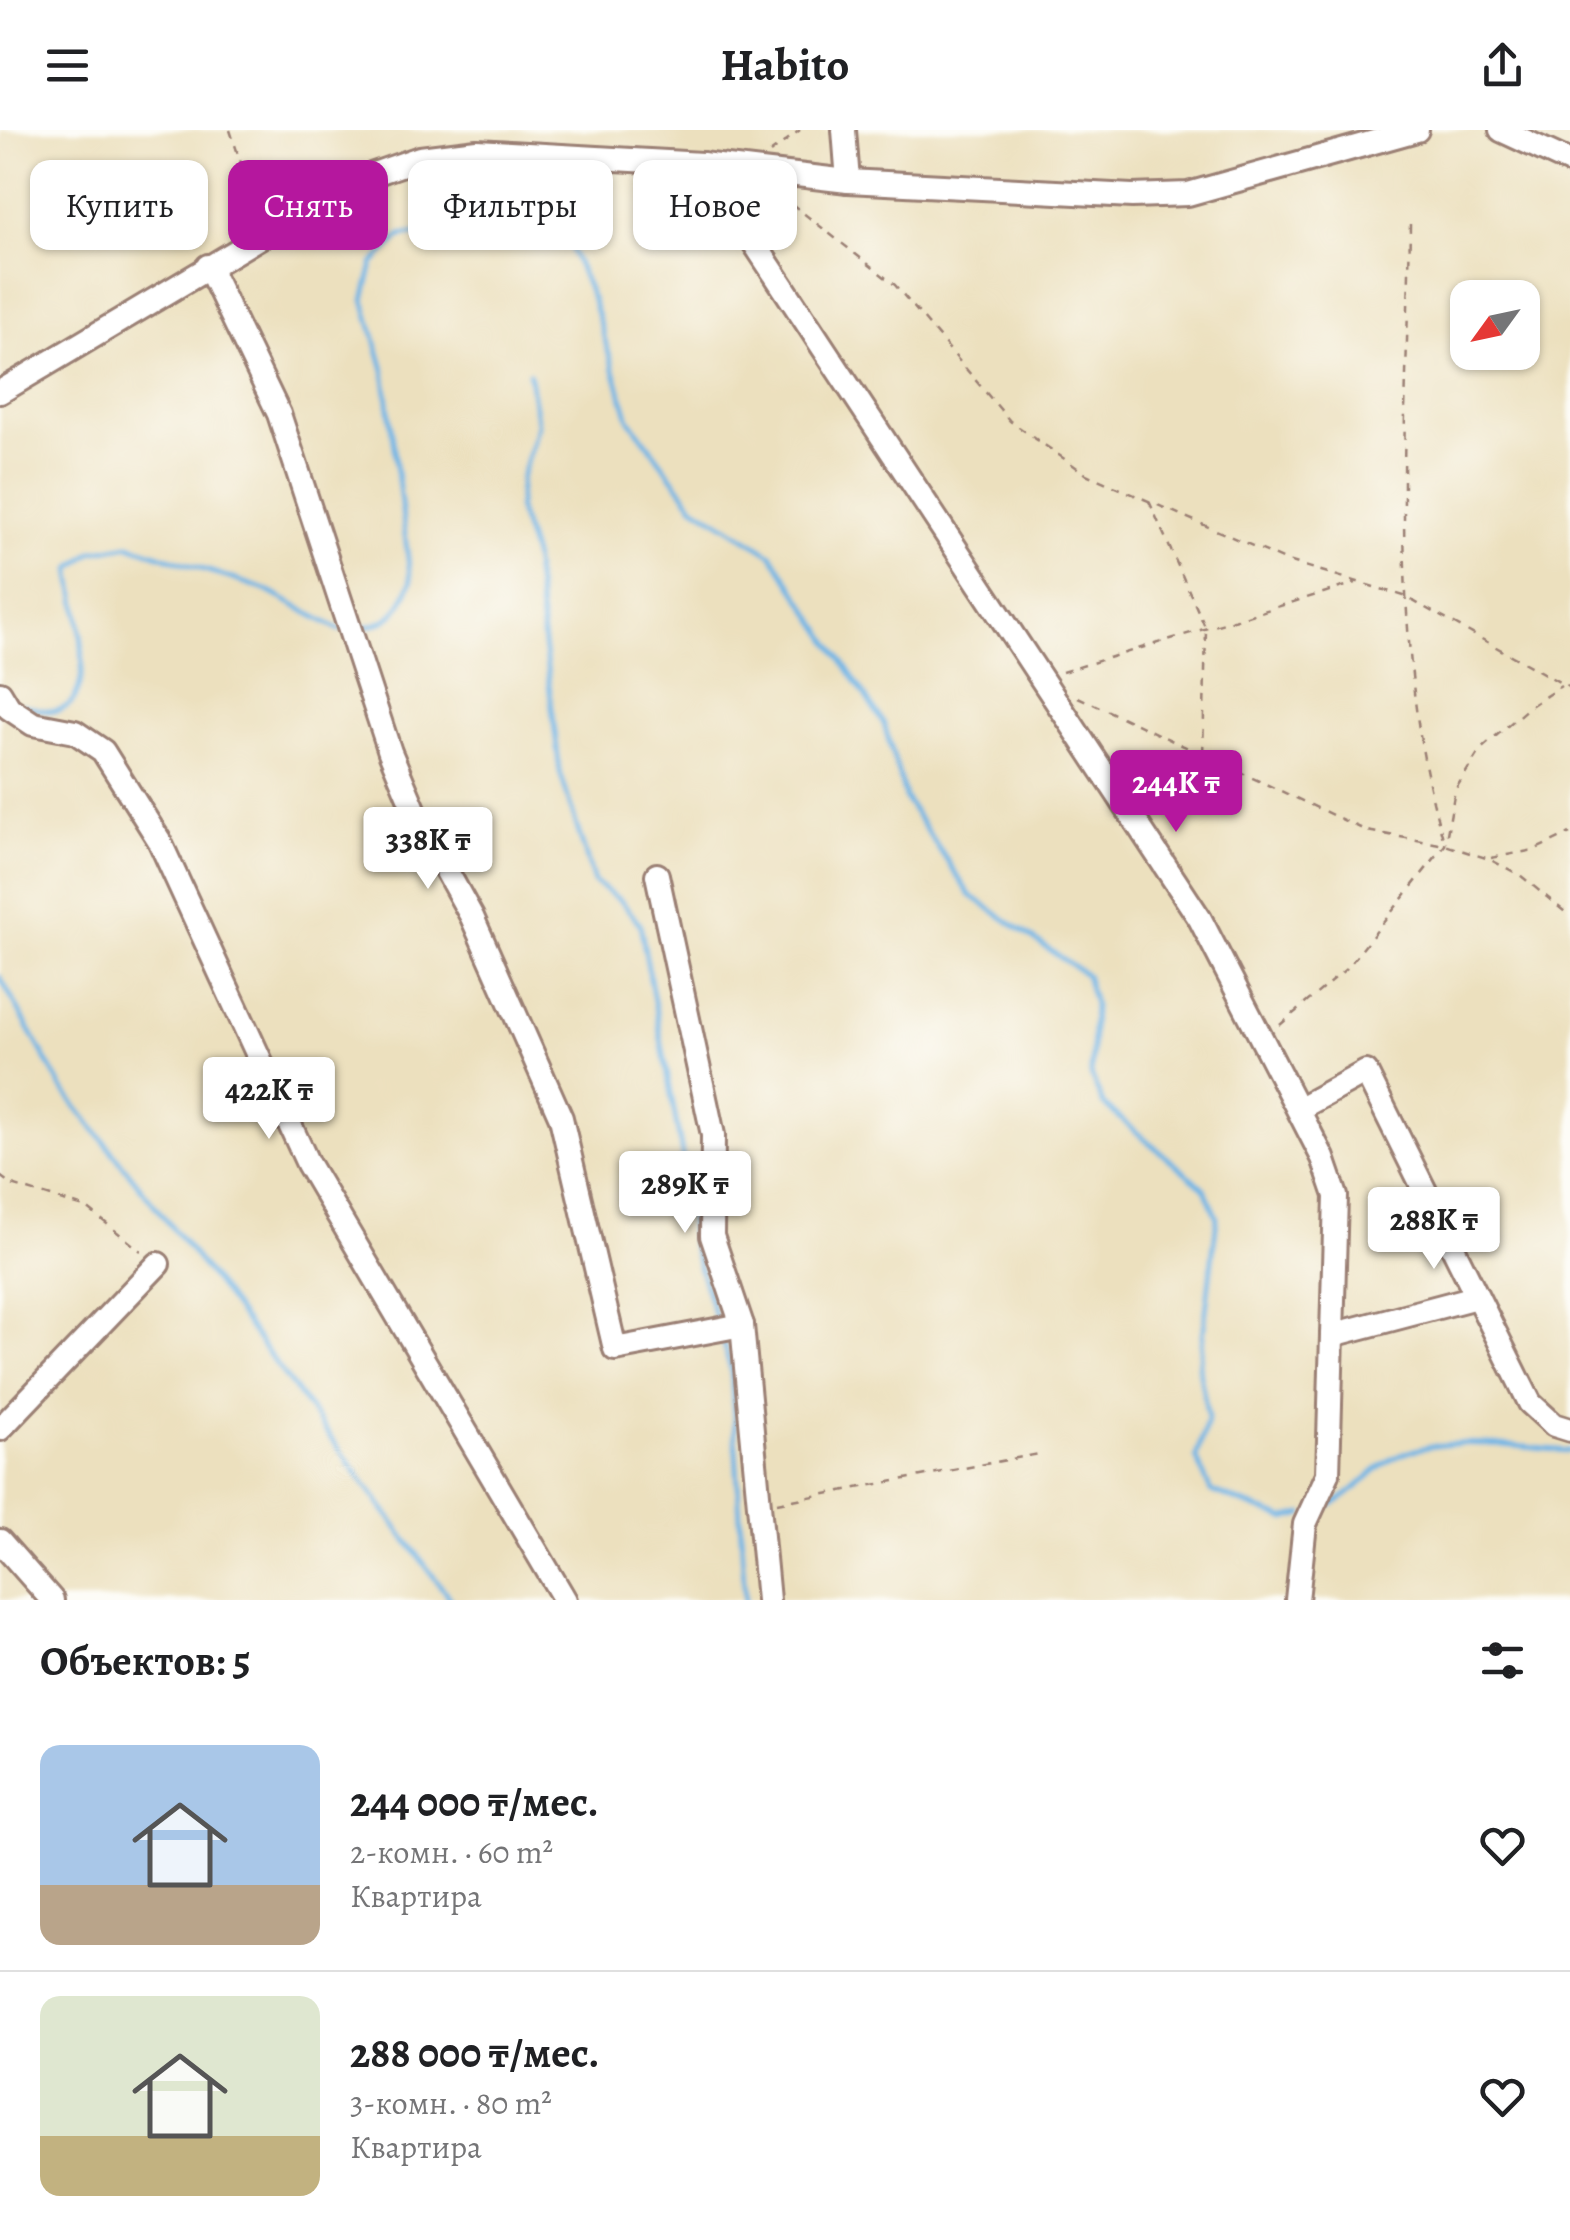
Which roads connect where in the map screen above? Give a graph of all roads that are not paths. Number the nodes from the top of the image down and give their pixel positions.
1 (844, 130) edge
2 (1417, 130) edge
3 (1501, 130) edge
4 (633, 160) edge
5 (1570, 162) edge
6 (797, 175) edge
7 (848, 181) junction
8 (759, 250) edge
9 (208, 266) junction
10 (0, 392) edge
11 (0, 693) edge
12 (657, 875) dead end
13 (1300, 1108) junction
14 (158, 1264) road end
15 (1476, 1297) junction
16 (742, 1325) junction
17 (1332, 1335) junction
18 (0, 1429) edge
19 (1570, 1430) edge
20 (0, 1542) edge
21 (52, 1600) edge
22 (565, 1600) edge
23 (768, 1600) edge
24 (1297, 1600) edge

1 - 7 street
2 - 7 street
3 - 5 street
4 - 9 street
6 - 7 street
8 - 13 street
9 - 10 street
9 - 16 street
11 - 22 street
12 - 16 street
13 - 15 street
13 - 17 street
14 - 18 street
15 - 17 street
15 - 19 street
16 - 23 street
17 - 24 street
20 - 21 street

